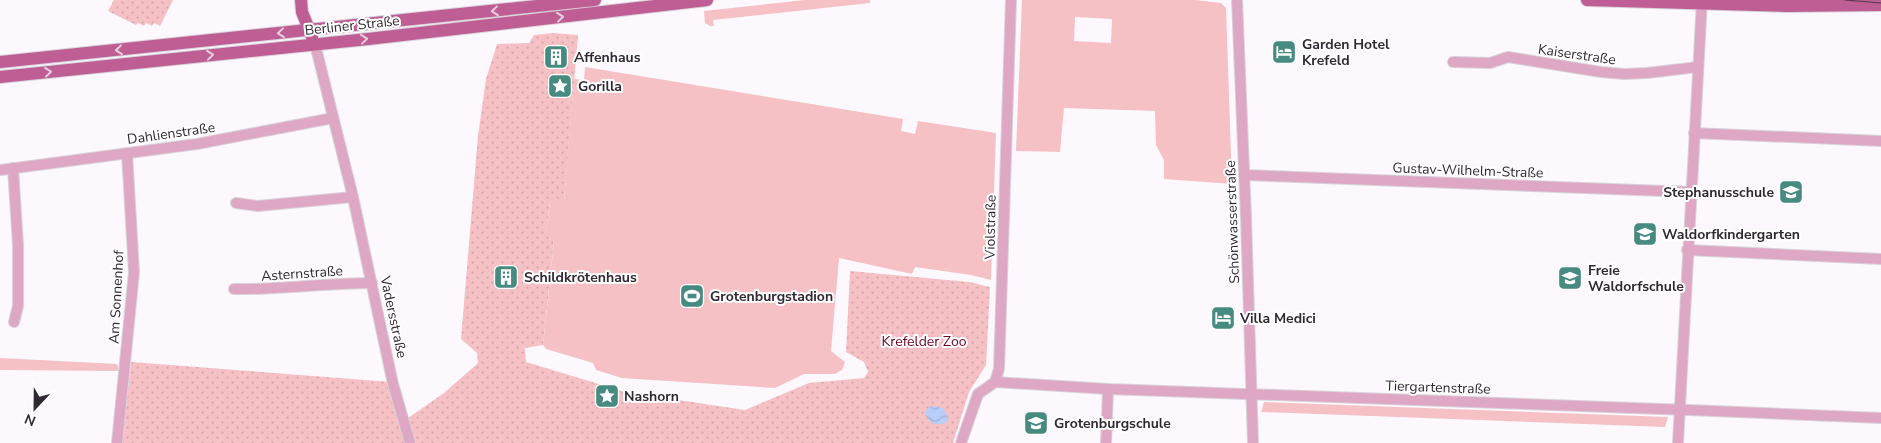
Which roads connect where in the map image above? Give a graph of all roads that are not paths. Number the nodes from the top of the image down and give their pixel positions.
1 (300, 0) edge
2 (595, 0) edge
3 (706, 0) edge
4 (1011, 0) edge
5 (1237, 0) edge
6 (1586, 0) edge
7 (1817, 0) edge
8 (1701, 2) edge
9 (1881, 5) edge
10 (1838, 6) junction
11 (309, 30) junction
12 (315, 44) junction
13 (0, 62) edge
14 (1453, 62) dead end
15 (1698, 67) junction
16 (0, 77) edge
17 (333, 118) junction
18 (1694, 134) junction
19 (1881, 141) edge
20 (127, 153) junction
21 (13, 168) junction
22 (0, 170) edge
23 (1244, 175) junction
24 (1691, 192) junction
25 (354, 197) junction
26 (236, 203) dead end
27 (1687, 250) junction
28 (1881, 259) edge
29 (372, 283) junction
30 (234, 289) dead end
31 (14, 322) dead end
32 (995, 382) junction
33 (1108, 389) junction
34 (1252, 394) junction
35 (1680, 410) junction
36 (1881, 418) edge
37 (117, 443) edge
38 (410, 443) edge
39 (961, 443) edge
40 (1106, 443) edge
41 (1253, 443) edge
42 (1678, 443) edge

1 - 11 main road, Vadersstraße
2 -> 11 main road, Berliner Straße
12 -> 3 main road, Berliner Straße
4 - 32 street, Violstraße
5 - 23 street, Schönwasserstraße
6 - 8 main road
7 - 10 street
8 - 10 main road
8 - 15 street
9 - 10 main road
11 - 12 main road, Vadersstraße
11 -> 13 main road, Berliner Straße
16 -> 12 main road, Berliner Straße
12 - 17 street, Vadersstraße
14 - 15 street, Kaiserstraße
15 - 18 street
17 - 20 street, Dahlienstraße
17 - 25 street, Vadersstraße
18 - 19 street
18 - 24 street
20 - 21 street, Dahlienstraße
20 - 37 street, Am Sonnenhof
21 - 22 street, Dahlienstraße
21 - 31 street
23 - 24 street, Gustav-Wilhelm-Straße
23 - 34 street, Schönwasserstraße
24 - 27 street
25 - 26 street
25 - 29 street, Vadersstraße
27 - 28 street
27 - 35 street
29 - 30 street, Asternstraße
29 - 38 street, Vadersstraße
32 - 33 street, Tiergartenstraße
32 - 39 street
33 - 34 street, Tiergartenstraße
33 - 40 street
34 - 35 street, Tiergartenstraße
34 - 41 street, Schönwasserstraße
35 - 36 street, Tiergartenstraße
35 - 42 street

